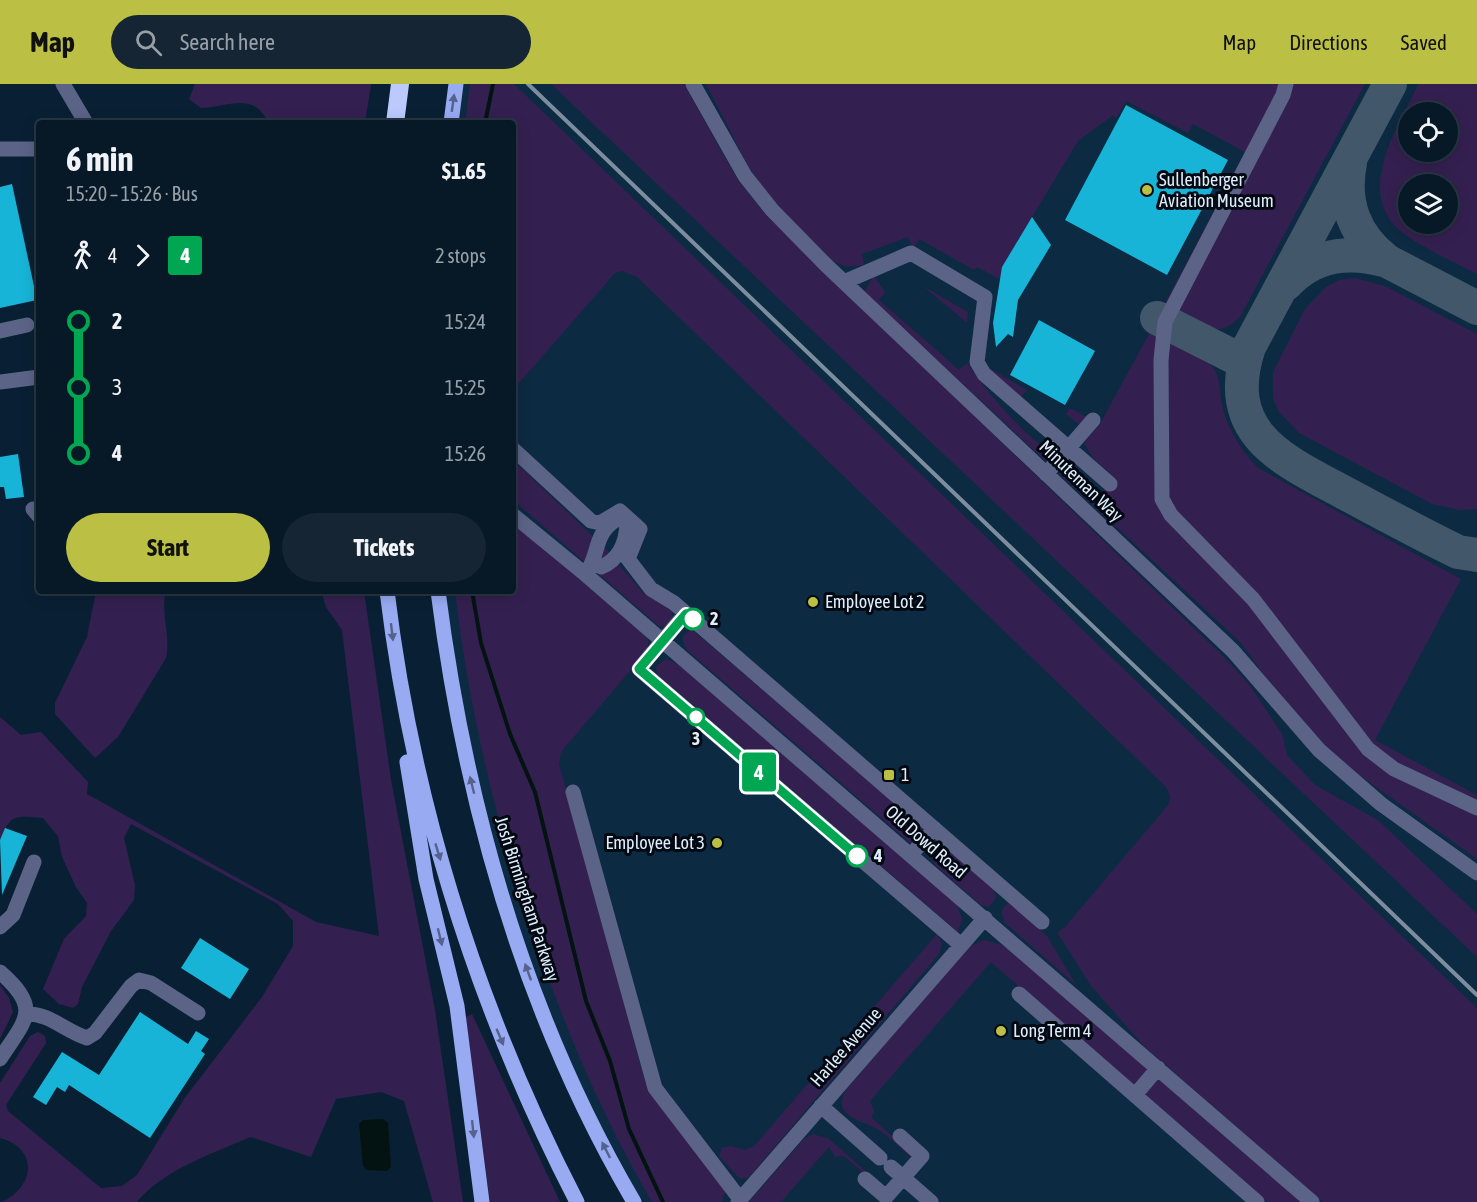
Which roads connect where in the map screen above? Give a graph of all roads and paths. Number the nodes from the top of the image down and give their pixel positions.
1 (63, 84) edge
2 (399, 84) edge
3 (456, 84) edge
4 (693, 84) edge
5 (1286, 84) edge
6 (84, 120) edge
7 (395, 120) edge
8 (451, 120) edge
9 (0, 149) edge
10 (36, 149) edge
11 (844, 282) junction
12 (27, 325) dead end
13 (0, 331) edge
14 (36, 378) edge
15 (0, 382) edge
16 (1093, 420) dead end
17 (1069, 447) junction
18 (516, 452) edge
19 (1046, 474) junction
20 (1110, 484) dead end
21 (516, 517) edge
22 (625, 521) junction
23 (592, 570) junction
24 (387, 594) edge
25 (438, 594) edge
26 (689, 616) junction
27 (666, 644) junction
28 (397, 673) junction
29 (573, 792) dead end
30 (1477, 808) edge
31 (937, 830) junction
32 (914, 857) junction
33 (34, 862) dead end
34 (1476, 873) edge
35 (984, 918) junction
36 (1042, 921) dead end
37 (0, 927) edge
38 (961, 945) junction
39 (0, 972) edge
40 (1019, 994) dead end
41 (26, 1009) junction
42 (198, 1013) dead end
43 (0, 1059) edge
44 (1158, 1068) junction
45 (1135, 1095) junction
46 (821, 1106) junction
47 (900, 1136) dead end
48 (903, 1178) junction
49 (865, 1179) dead end
50 (741, 1198) edge
51 (482, 1202) edge
52 (577, 1202) edge
53 (634, 1202) edge
54 (931, 1202) edge
55 (1257, 1202) edge
56 (1312, 1202) edge

1 - 6 street
2 - 7 highway
8 -> 3 main road
4 - 11 street, Minuteman Way
5 - 30 street
9 - 10 street
11 - 17 street
11 - 19 street, Minuteman Way
12 - 13 street
14 - 15 street
16 - 17 street
17 - 19 street
17 - 20 street
18 - 22 street
19 - 34 street, Minuteman Way
21 - 23 street, Old Dowd Road
22 - 23 street
22 - 23 street
22 - 26 street
23 - 27 street, Old Dowd Road
24 -> 28 main road
53 -> 25 main road, Josh Birmingham Parkway
26 - 27 street
26 - 31 street
27 - 32 street, Old Dowd Road
27 - 38 street
28 -> 51 main road
28 -> 52 main road
29 - 50 street
31 - 32 street
31 - 36 street
32 - 35 street, Old Dowd Road
33 - 37 street
35 - 38 street, Harlee Avenue
35 - 44 street, Old Dowd Road
38 - 46 street, Harlee Avenue
39 - 41 street
40 - 45 street
41 - 42 street
41 - 43 street
44 - 45 street
44 - 56 street, Old Dowd Road
45 - 55 street
46 - 48 street
46 - 50 street, Harlee Avenue
47 - 48 street
48 - 49 street
48 - 54 street

